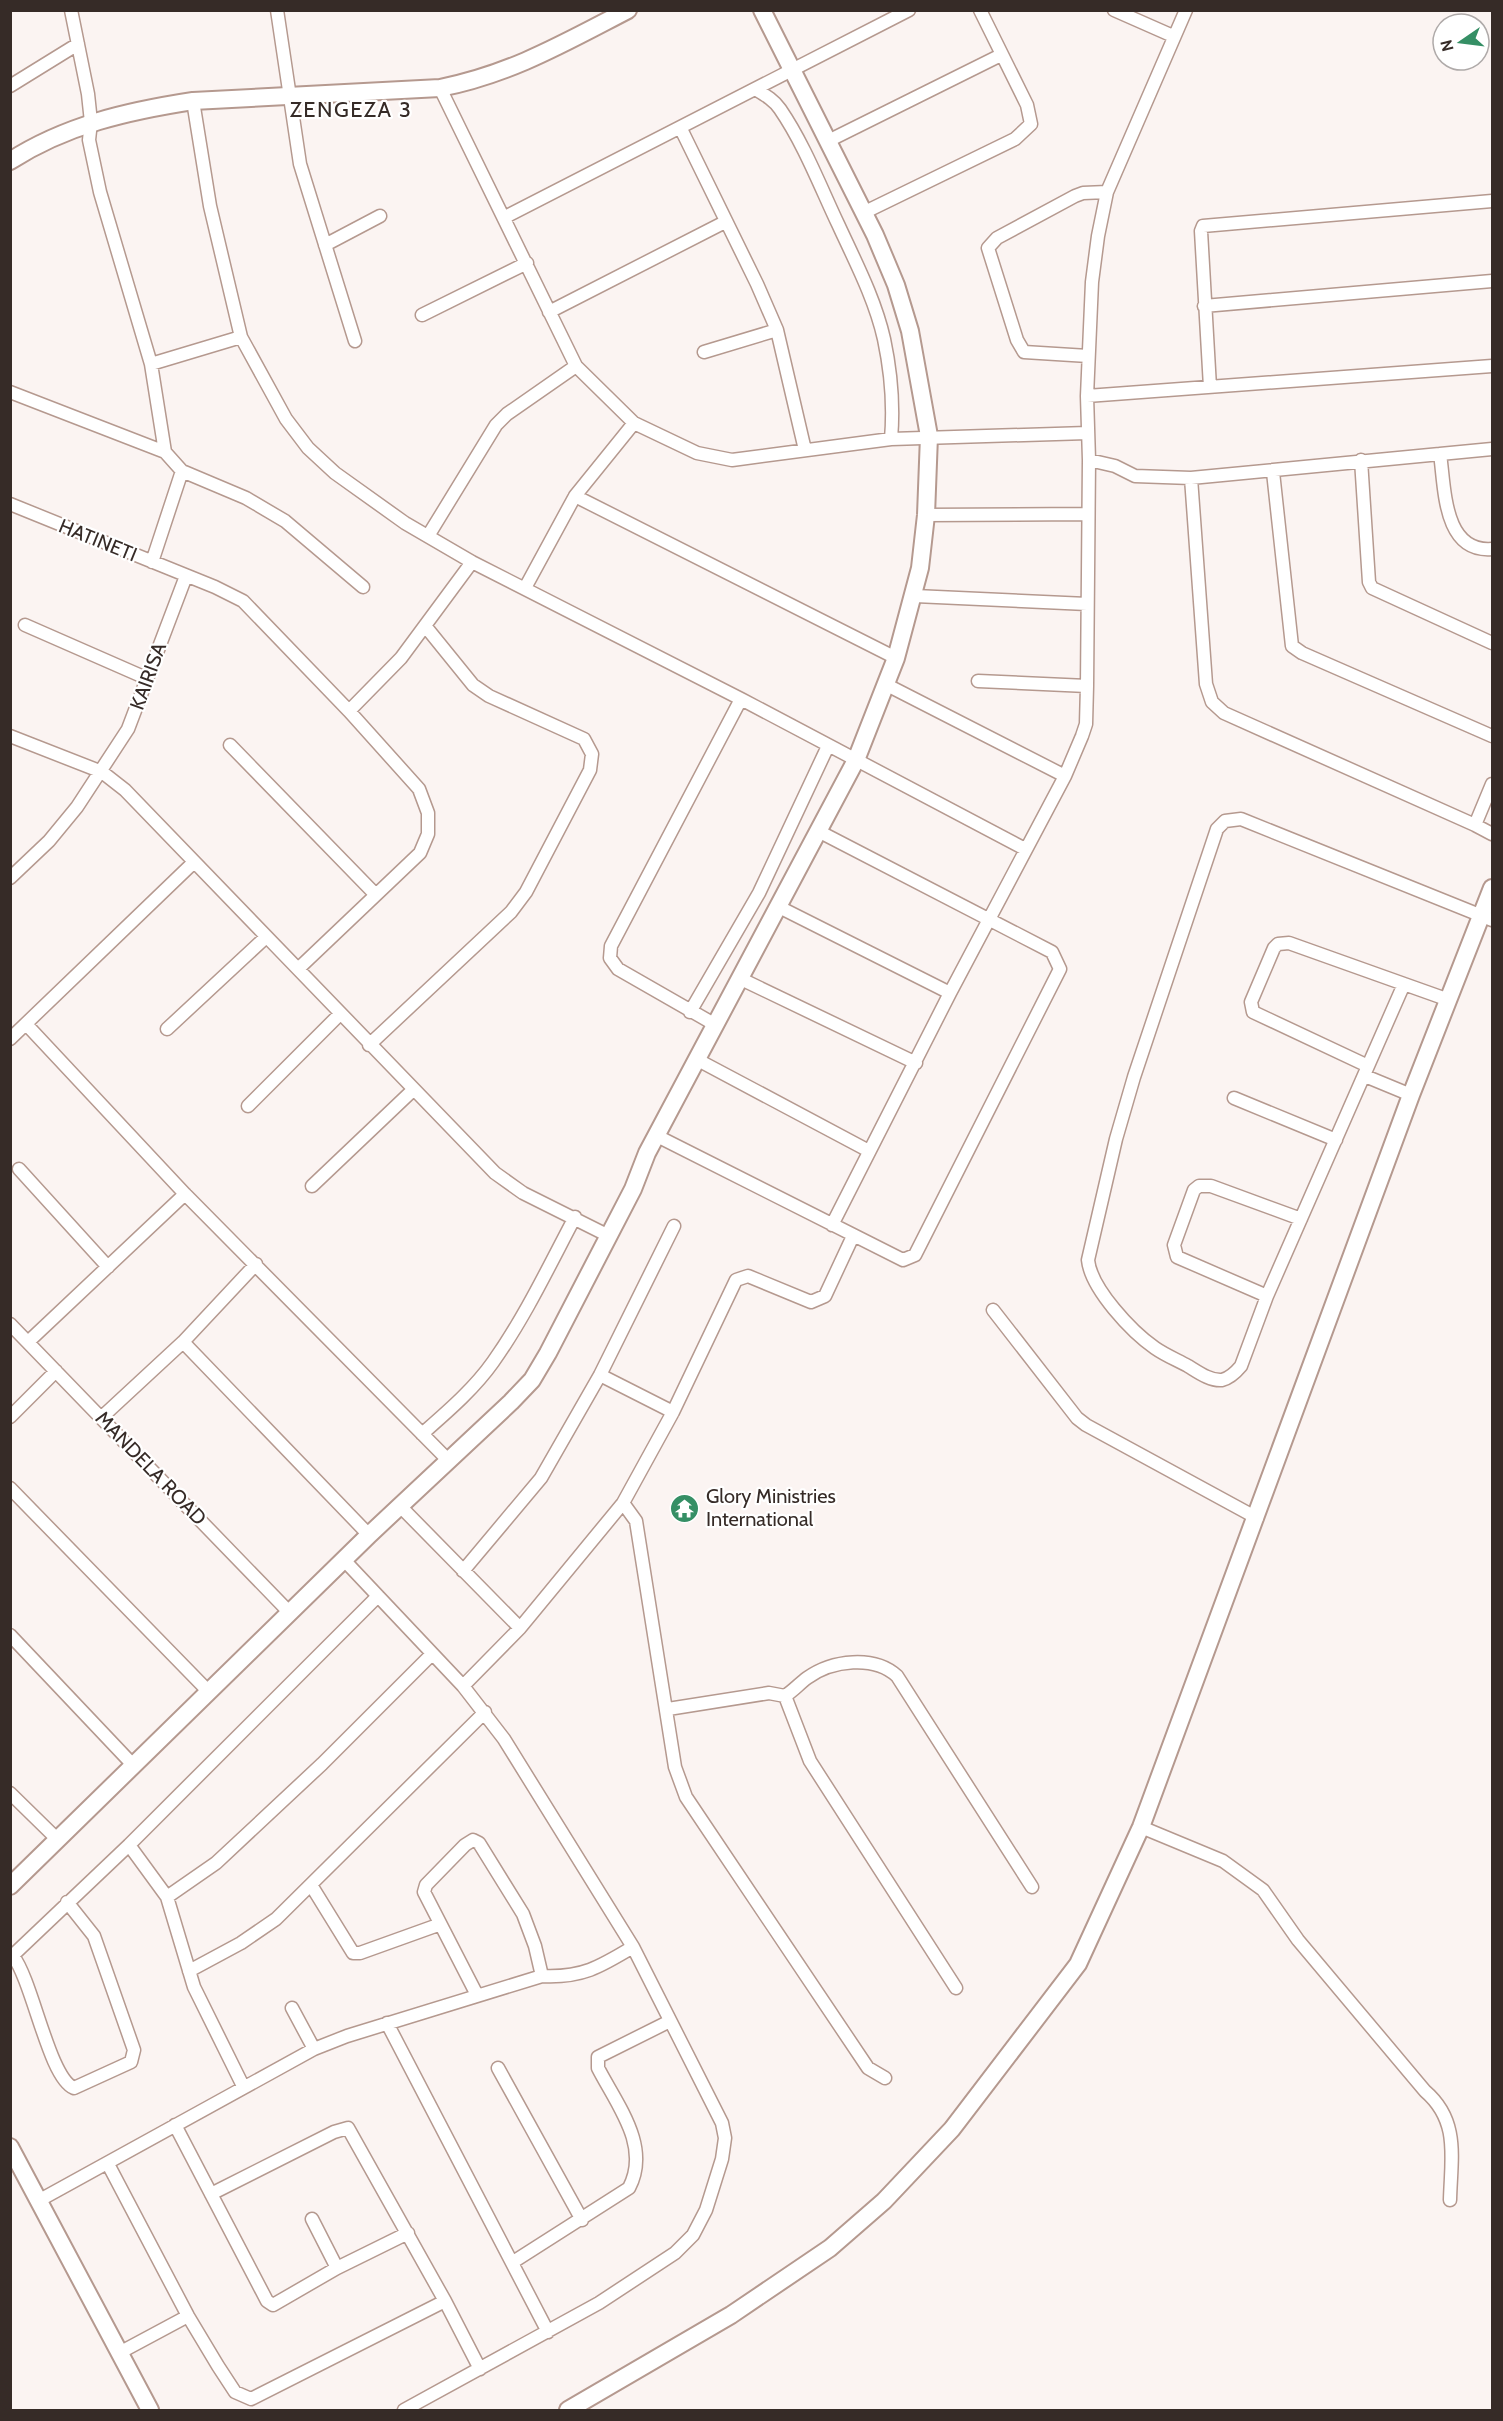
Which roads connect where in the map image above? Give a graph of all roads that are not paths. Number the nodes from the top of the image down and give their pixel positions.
1 (277, 10) edge
2 (628, 10) edge
3 (762, 10) edge
4 (909, 10) edge
5 (980, 10) edge
6 (1114, 10) edge
7 (1186, 10) edge
8 (73, 12) edge
9 (1173, 36) junction
10 (78, 44) junction
11 (1001, 55) junction
12 (790, 69) junction
13 (10, 86) edge
14 (440, 88) junction
15 (755, 89) junction
16 (290, 97) junction
17 (193, 101) junction
18 (91, 122) junction
19 (681, 129) junction
20 (828, 141) junction
21 (10, 161) edge
22 (1107, 192) junction
23 (1492, 201) edge
24 (863, 213) junction
25 (380, 216) dead end
26 (505, 217) junction
27 (725, 222) junction
28 (326, 245) junction
29 (527, 263) junction
30 (1492, 281) edge
31 (1204, 306) junction
32 (549, 312) junction
33 (422, 315) dead end
34 (777, 330) junction
35 (241, 337) junction
36 (355, 341) dead end
37 (704, 352) dead end
38 (1088, 356) junction
39 (151, 364) junction
40 (576, 366) junction
41 (1492, 366) edge
42 (1209, 387) junction
43 (10, 392) edge
44 (1087, 396) junction
45 (634, 423) junction
46 (1087, 433) junction
47 (929, 436) junction
48 (891, 439) junction
49 (1492, 449) edge
50 (805, 450) junction
51 (165, 452) junction
52 (1440, 454) junction
53 (1089, 460) junction
54 (1360, 460) junction
55 (182, 471) junction
56 (1273, 472) junction
57 (1191, 478) junction
58 (575, 496) junction
59 (10, 504) edge
60 (1087, 514) junction
61 (926, 515) junction
62 (429, 536) junction
63 (1492, 549) edge
64 (152, 562) junction
65 (472, 562) junction
66 (186, 576) junction
67 (363, 587) dead end
68 (525, 588) junction
69 (915, 596) junction
70 (1087, 604) junction
71 (25, 624) dead end
72 (426, 627) junction
73 (1492, 643) edge
74 (896, 658) junction
75 (146, 678) junction
76 (978, 681) dead end
77 (885, 684) junction
78 (1087, 686) junction
79 (741, 699) junction
80 (349, 711) junction
81 (10, 736) edge
82 (1492, 736) edge
83 (230, 745) dead end
84 (828, 746) junction
85 (856, 760) junction
86 (102, 772) junction
87 (1065, 776) junction
88 (1492, 784) edge
89 (1475, 825) junction
90 (820, 832) junction
91 (1492, 834) edge
92 (1025, 849) junction
93 (194, 863) junction
94 (10, 878) edge
95 (1492, 888) edge
96 (375, 894) junction
97 (779, 907) junction
98 (989, 917) junction
99 (1487, 918) edge
100 (266, 937) junction
101 (298, 969) junction
102 (739, 978) junction
103 (1404, 984) junction
104 (950, 993) junction
105 (1449, 1000) junction
106 (690, 1012) junction
107 (339, 1015) junction
108 (26, 1023) junction
109 (714, 1024) junction
110 (167, 1029) dead end
111 (10, 1039) edge
112 (369, 1045) junction
113 (696, 1059) junction
114 (916, 1063) junction
115 (1367, 1071) junction
116 (413, 1090) junction
117 (1411, 1095) junction
118 (1234, 1098) dead end
119 (248, 1106) dead end
120 (657, 1136) junction
121 (1336, 1140) junction
122 (869, 1151) junction
123 (19, 1169) dead end
124 (312, 1186) dead end
125 (185, 1194) junction
126 (575, 1217) junction
127 (1301, 1219) junction
128 (832, 1225) junction
129 (674, 1226) dead end
130 (609, 1236) junction
131 (854, 1236) junction
132 (256, 1264) junction
133 (108, 1267) junction
134 (1267, 1296) junction
135 (993, 1310) dead end
136 (10, 1324) edge
137 (28, 1342) junction
138 (183, 1342) junction
139 (56, 1371) junction
140 (600, 1375) junction
141 (673, 1412) junction
142 (10, 1417) edge
143 (102, 1417) junction
144 (422, 1434) junction
145 (449, 1461) junction
146 (10, 1488) edge
147 (623, 1503) junction
148 (402, 1507) junction
149 (1257, 1518) junction
150 (369, 1535) junction
151 (344, 1560) junction
152 (463, 1571) junction
153 (378, 1596) junction
154 (290, 1613) junction
155 (520, 1628) junction
156 (10, 1635) edge
157 (432, 1654) junction
158 (463, 1686) junction
159 (209, 1692) junction
160 (785, 1696) junction
161 (668, 1709) junction
162 (485, 1712) junction
163 (134, 1766) junction
164 (10, 1793) edge
165 (1141, 1827) junction
166 (57, 1839) junction
167 (129, 1845) junction
168 (311, 1885) junction
169 (10, 1886) edge
170 (1032, 1887) dead end
171 (166, 1897) junction
172 (67, 1902) junction
173 (438, 1925) junction
174 (633, 1947) junction
175 (12, 1957) edge
176 (189, 1971) junction
177 (542, 1976) junction
178 (956, 1988) dead end
179 (477, 1995) junction
180 (292, 2008) dead end
181 (670, 2021) junction
182 (387, 2023) junction
183 (314, 2049) junction
184 (498, 2068) dead end
185 (885, 2078) dead end
186 (243, 2086) junction
187 (175, 2125) junction
188 (10, 2147) edge
189 (108, 2164) junction
190 (211, 2194) junction
191 (1450, 2200) dead end
192 (38, 2201) junction
193 (312, 2220) dead end
194 (582, 2220) junction
195 (408, 2233) junction
196 (513, 2262) junction
197 (337, 2268) junction
198 (445, 2301) junction
199 (188, 2316) junction
200 (548, 2332) junction
201 (119, 2353) junction
202 (480, 2369) junction
203 (148, 2410) edge
204 (404, 2410) edge
205 (568, 2410) edge

1 - 16 street
2 - 14 street
3 - 12 street
4 - 12 street
5 - 11 street
6 - 9 street
7 - 9 street
8 - 10 street
9 - 22 street
10 - 13 street
10 - 18 street
11 - 20 street
11 - 24 street
12 - 15 street
12 - 20 street
14 - 16 street
14 - 26 street
15 - 19 street
15 - 48 street
16 - 17 street
16 - 28 street
17 - 18 street
17 - 35 street
18 - 21 street
18 - 39 street
19 - 26 street
19 - 27 street
20 - 24 street
22 - 38 street
22 - 38 street
23 - 31 street
24 - 47 street
25 - 28 street
26 - 29 street
27 - 32 street
27 - 34 street
28 - 36 street
29 - 32 street
29 - 33 street
30 - 31 street
31 - 42 street
32 - 40 street
34 - 37 street
34 - 50 street
35 - 39 street
35 - 62 street
38 - 44 street
39 - 51 street
40 - 45 street
40 - 62 street
41 - 42 street
42 - 44 street
43 - 51 street
44 - 46 street
45 - 50 street
45 - 58 street
46 - 47 street
46 - 53 street
47 - 48 street
47 - 61 street
48 - 50 street
49 - 52 street
51 - 55 street
52 - 54 street
52 - 63 street
53 - 57 street
53 - 60 street
54 - 56 street
54 - 73 street
55 - 64 street
55 - 67 street
56 - 57 street
56 - 82 street
57 - 89 street
58 - 68 street
58 - 74 street
59 - 64 street, HATINETI
60 - 61 street
60 - 70 street
61 - 69 street
62 - 65 street
64 - 66 street, HATINETI
65 - 68 street
65 - 72 street
66 - 75 street, KAIRISA
66 - 80 street, HATINETI
68 - 79 street
69 - 70 street
69 - 74 street
70 - 78 street
71 - 75 street
72 - 80 street
72 - 112 street
74 - 77 street
75 - 86 street, KAIRISA
76 - 78 street
77 - 85 street
77 - 87 street
78 - 87 street
79 - 84 street
79 - 106 street
80 - 96 street, HATINETI
81 - 86 street
83 - 96 street
84 - 85 street
84 - 106 street
85 - 90 street
85 - 92 street
86 - 93 street
86 - 94 street, KAIRISA
87 - 92 street
88 - 89 street
89 - 91 street
90 - 97 street
90 - 98 street
92 - 98 street
93 - 100 street
93 - 108 street
95 - 99 street
96 - 101 street, HATINETI
97 - 102 street
97 - 104 street
98 - 104 street
98 - 131 street
99 - 105 street
99 - 134 street
100 - 101 street
100 - 110 street
101 - 107 street
102 - 109 street
102 - 114 street
103 - 105 street
103 - 115 street
103 - 115 street
104 - 114 street
105 - 117 street
106 - 109 street
107 - 112 street
107 - 119 street
108 - 111 street
108 - 125 street
109 - 113 street
112 - 116 street
113 - 120 street
113 - 122 street
114 - 122 street
115 - 117 street
115 - 121 street
116 - 124 street
116 - 126 street
117 - 149 street
118 - 121 street
120 - 128 street
120 - 130 street
121 - 127 street
122 - 128 street
123 - 133 street
125 - 132 street
125 - 133 street
126 - 130 street
126 - 144 street
127 - 134 street
127 - 134 street
128 - 131 street
129 - 140 street
130 - 145 street
131 - 141 street
132 - 138 street
132 - 144 street
133 - 137 street
135 - 149 street
136 - 137 street, MANDELA ROAD
137 - 139 street, MANDELA ROAD
138 - 143 street
138 - 150 street
139 - 142 street
139 - 143 street, MANDELA ROAD
140 - 141 street
140 - 152 street
141 - 147 street
143 - 154 street, MANDELA ROAD
144 - 145 street
145 - 148 street
146 - 159 street
147 - 155 street
147 - 161 street
148 - 150 street
148 - 152 street
149 - 165 street
150 - 151 street
151 - 153 street
151 - 154 street
152 - 155 street
153 - 157 street
153 - 167 street
154 - 159 street
155 - 158 street
156 - 163 street
157 - 158 street
157 - 171 street
158 - 162 street
159 - 163 street
160 - 161 street
160 - 170 street
160 - 178 street
161 - 185 street
162 - 168 street
162 - 174 street
163 - 166 street
164 - 166 street
165 - 191 street
165 - 205 street
166 - 169 street
167 - 171 street
167 - 172 street
168 - 173 street
168 - 176 street
171 - 176 street
172 - 175 street
172 - 175 street
173 - 177 street
173 - 179 street
174 - 177 street
174 - 181 street
176 - 186 street
177 - 179 street
179 - 182 street
180 - 183 street
181 - 194 street
181 - 200 street
182 - 183 street
182 - 196 street
183 - 186 street
184 - 194 street
186 - 187 street
187 - 189 street
187 - 190 street
188 - 192 street
189 - 192 street
189 - 199 street
190 - 195 street
190 - 197 street
192 - 201 street
193 - 197 street
194 - 196 street
195 - 197 street
195 - 198 street
196 - 200 street
198 - 199 street
198 - 202 street
199 - 201 street
200 - 202 street
201 - 203 street
202 - 204 street

